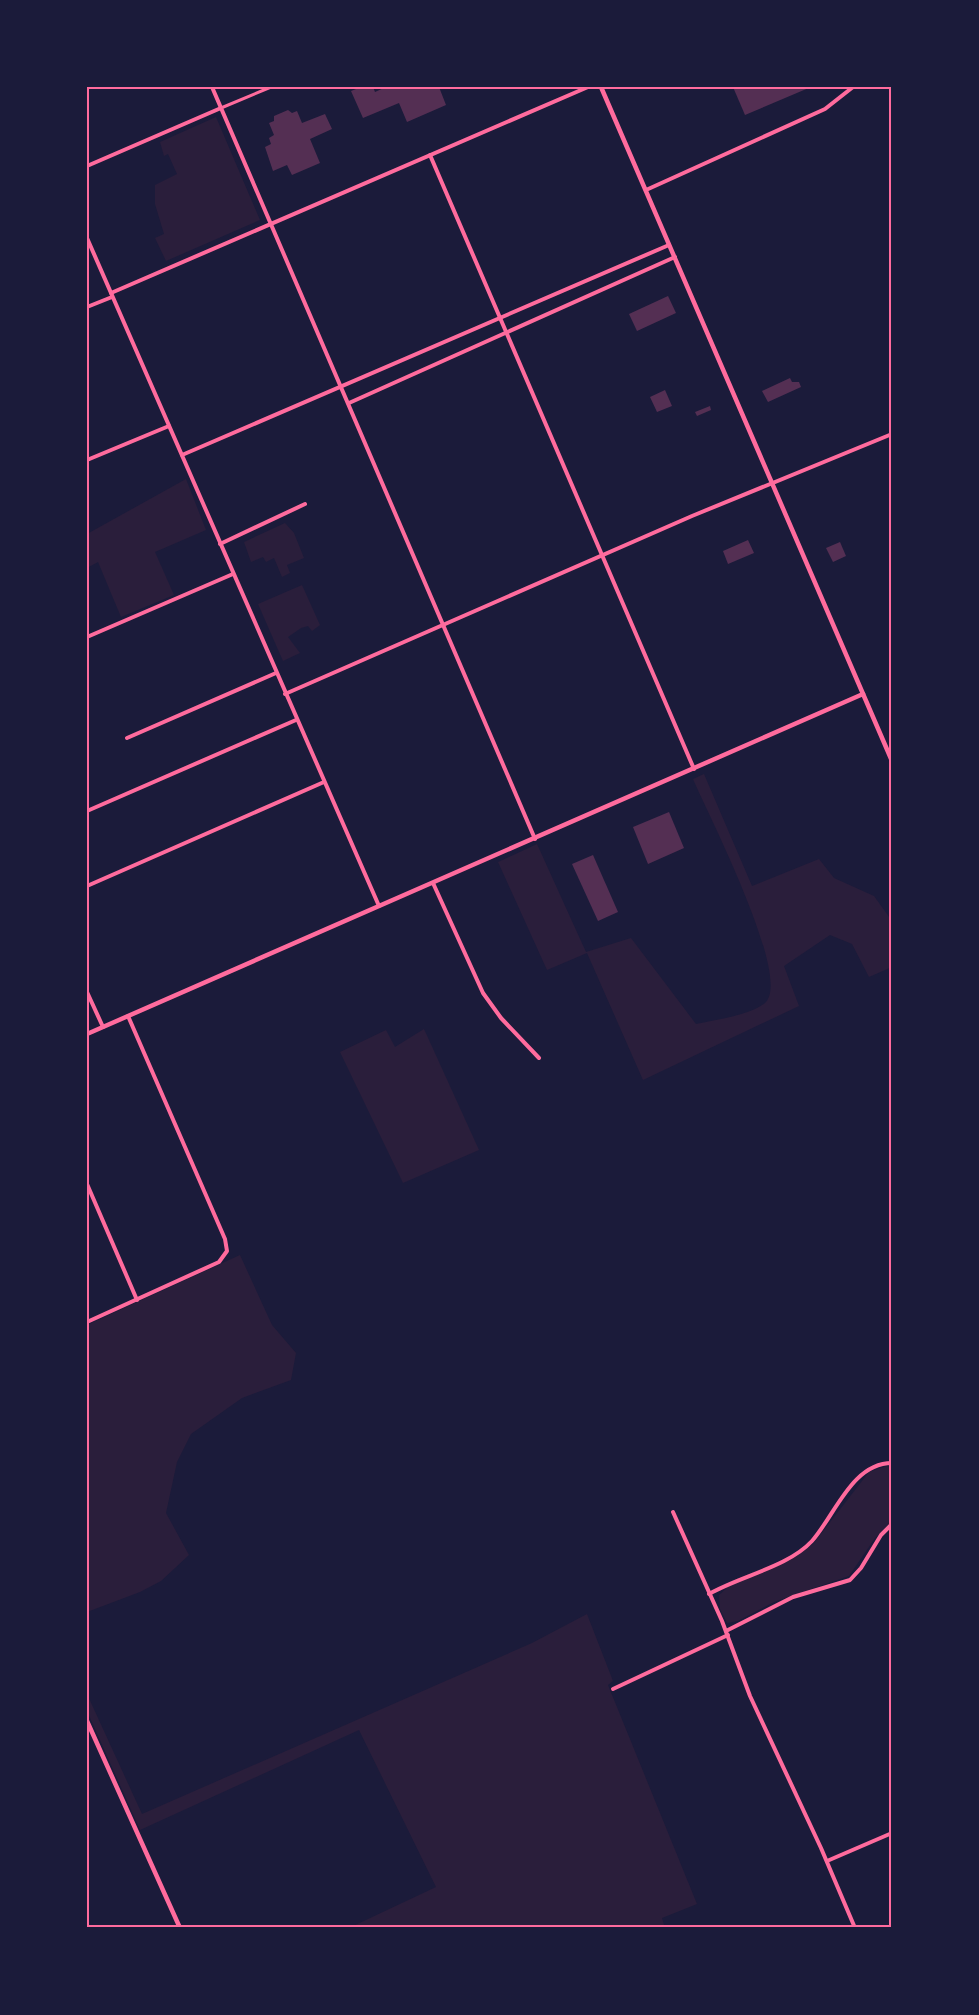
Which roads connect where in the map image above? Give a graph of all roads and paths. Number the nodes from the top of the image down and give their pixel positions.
1 (212, 87) edge
2 (271, 87) edge
3 (588, 87) edge
4 (601, 87) edge
5 (854, 87) edge
6 (221, 108) junction
7 (430, 155) junction
8 (87, 166) edge
9 (646, 190) junction
10 (271, 224) junction
11 (87, 238) edge
12 (669, 245) junction
13 (675, 257) junction
14 (112, 295) junction
15 (87, 307) edge
16 (501, 317) junction
17 (507, 333) junction
18 (341, 386) junction
19 (349, 403) junction
20 (169, 426) junction
21 (892, 434) edge
22 (182, 455) junction
23 (87, 460) edge
24 (772, 484) junction
25 (305, 504) dead end
26 (220, 544) junction
27 (603, 555) junction
28 (233, 574) junction
29 (444, 624) junction
30 (87, 637) edge
31 (276, 673) junction
32 (285, 694) junction
33 (863, 694) junction
34 (297, 720) junction
35 (127, 738) dead end
36 (892, 761) edge
37 (695, 770) junction
38 (324, 782) junction
39 (87, 812) edge
40 (535, 839) junction
41 (433, 883) junction
42 (87, 886) edge
43 (379, 906) junction
44 (87, 992) edge
45 (128, 1016) junction
46 (103, 1027) junction
47 (87, 1034) edge
48 (539, 1058) dead end
49 (87, 1184) edge
50 (137, 1300) junction
51 (87, 1322) edge
52 (892, 1463) edge
53 (673, 1512) dead end
54 (892, 1524) edge
55 (709, 1594) junction
56 (727, 1633) junction
57 (613, 1689) dead end
58 (87, 1720) edge
59 (892, 1833) edge
60 (827, 1862) junction
61 (180, 1928) edge
62 (855, 1928) edge

1 - 6 street
2 - 6 street
3 - 7 street
4 - 9 street
5 - 9 street
6 - 8 street
6 - 10 street
7 - 10 street
7 - 16 street
9 - 12 street
10 - 14 street
10 - 18 street
11 - 14 street
12 - 13 street
12 - 16 street
13 - 17 street
13 - 24 street
14 - 15 street
14 - 20 street
16 - 17 street
16 - 18 street
17 - 19 street
17 - 27 street
18 - 19 street
18 - 22 street
19 - 29 street
20 - 22 street
20 - 23 street
21 - 24 street
22 - 26 street
24 - 27 street
24 - 33 street
25 - 26 street
26 - 28 street
27 - 29 street
27 - 37 street
28 - 30 street
28 - 31 street
29 - 32 street
29 - 40 street
31 - 32 street
31 - 35 street
32 - 34 street
33 - 36 street
33 - 37 street
34 - 38 street
34 - 39 street
37 - 40 street
38 - 42 street
38 - 43 street
40 - 41 street
41 - 43 street
41 - 48 street
43 - 45 street
44 - 46 street
45 - 46 street
45 - 50 street
46 - 47 street
49 - 50 street
50 - 51 street
52 - 55 street
53 - 55 street
54 - 56 street
55 - 56 street
56 - 57 street
56 - 60 street
58 - 61 street
59 - 60 street
60 - 62 street

